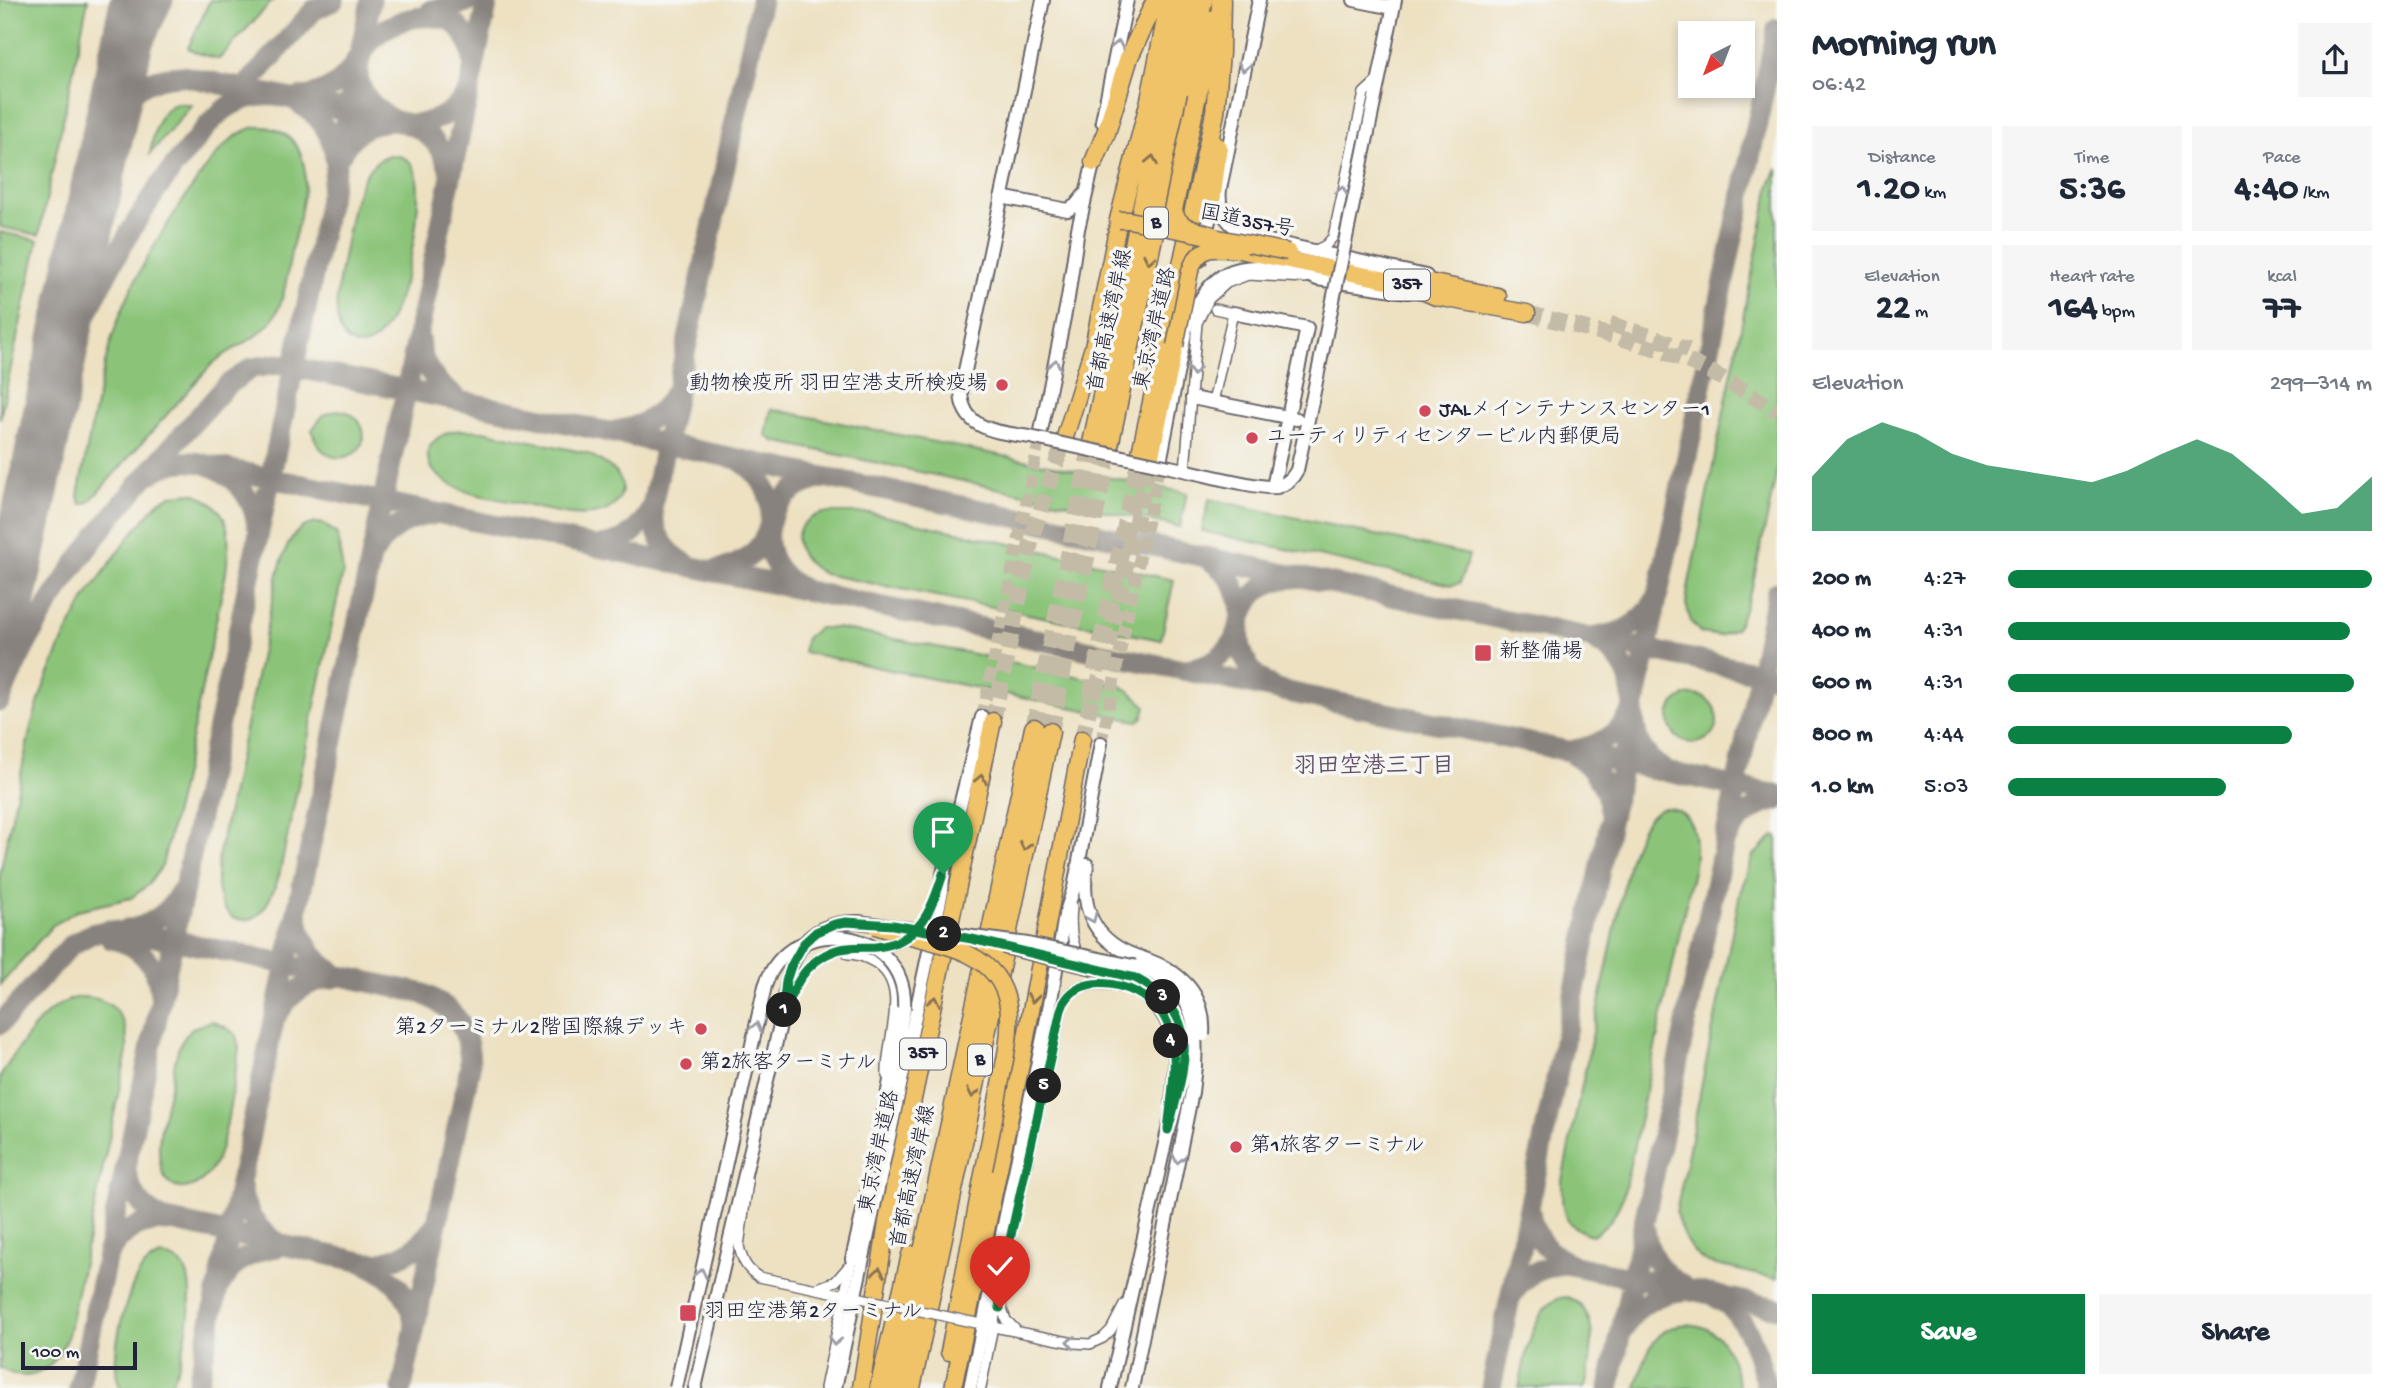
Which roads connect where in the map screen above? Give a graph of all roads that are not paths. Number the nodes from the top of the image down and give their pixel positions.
1 (1043, 0) edge
2 (1128, 0) edge
3 (1156, 0) edge
4 (1170, 0) edge
5 (1186, 0) edge
6 (1203, 0) edge
7 (1219, 0) edge
8 (1259, 0) edge
9 (1354, 0) edge
10 (1394, 4) edge
11 (1220, 53) junction
12 (1379, 79) junction
13 (1227, 148) junction
14 (1094, 162) junction
15 (1087, 192) junction
16 (1001, 200) junction
17 (1210, 210) junction
18 (1119, 220) junction
19 (1078, 229) junction
20 (1213, 236) junction
21 (1238, 250) junction
22 (1316, 250) junction
23 (1287, 256) junction
24 (1317, 279) junction
25 (1436, 297) junction
26 (1500, 297) junction
27 (1215, 309) dead end
28 (1233, 313) junction
29 (1188, 328) junction
30 (1192, 398) junction
31 (1213, 402) junction
32 (1289, 418) junction
33 (1308, 421) junction
34 (1035, 434) junction
35 (1065, 437) tunnel mouth
36 (1156, 458) junction
37 (1185, 470) junction
38 (1273, 488) junction
39 (987, 719) joint
40 (1082, 739) tunnel mouth
41 (943, 874) junction
42 (1074, 888) junction
43 (876, 926) junction
44 (972, 939) junction
45 (822, 958) junction
46 (1123, 986) junction
47 (782, 1016) junction
48 (967, 1043) junction
49 (1195, 1066) junction
50 (888, 1085) junction
51 (1168, 1130) junction
52 (748, 1162) junction
53 (852, 1259) junction
54 (1132, 1287) junction
55 (813, 1288) junction
56 (853, 1297) junction
57 (999, 1298) junction
58 (984, 1325) junction
59 (1019, 1332) junction
60 (676, 1388) edge
61 (695, 1388) edge
62 (825, 1388) edge
63 (835, 1388) edge
64 (861, 1388) edge
65 (879, 1388) edge
66 (894, 1388) edge
67 (911, 1388) edge
68 (943, 1388) edge
69 (953, 1388) edge
70 (970, 1388) edge
71 (981, 1388) edge
72 (1110, 1388) edge
73 (1132, 1388) edge

1 - 16 street
14 -> 2 street
3 - 14 highway
4 - 18 highway
6 -> 5 highway, 首都高速湾岸線 / B
7 - 11 highway
7 - 20 highway, bridge
8 -> 13 street
9 - 10 street
10 - 12 street
11 - 17 highway
11 - 36 highway
22 -> 12 street
12 - 33 street, bridge
13 - 17 street
13 - 22 street
14 - 15 street
15 - 16 street
15 - 19 street
16 - 19 street
16 - 34 street
17 - 29 street
18 - 20 highway, 国道357号 / 357, bridge
18 - 21 highway, 国道357号 / 357, bridge
18 - 35 highway
34 -> 19 street
20 - 23 highway, 国道357号 / 357, bridge
21 - 23 highway, 国道357号 / 357
21 - 36 highway, 東京湾岸道路 / 357, bridge
22 - 26 street
23 - 25 highway, 国道357号 / 357
23 - 26 highway, 国道357号 / 357
24 - 25 street
24 - 29 street
24 -> 30 street
25 - 26 highway, 国道357号 / 357
27 - 28 street
28 - 31 street
28 - 32 street
29 - 36 street
30 - 31 street
30 - 37 street
31 - 32 street
32 - 33 street
32 - 38 street
33 - 38 street
34 - 36 street, bridge
36 - 37 street
37 - 38 street
39 - 41 street
64 -> 39 highway, 東京湾岸道路 / 357
40 -> 69 highway
41 - 45 street
41 - 56 street
42 - 46 street
42 -> 49 street, bridge
42 - 58 street
43 - 44 street, bridge
43 - 47 street, bridge
43 - 68 highway, bridge
44 - 49 street, bridge
44 - 51 street, bridge
45 - 47 street
45 - 50 street
46 - 51 street
46 - 57 street
47 - 52 street
48 - 65 highway
48 - 66 highway, 首都高速湾岸線 / B
48 -> 67 highway, 首都高速湾岸線 / B
49 -> 73 street, bridge
50 - 53 street
60 -> 50 street, bridge
51 - 54 street
52 - 55 street
52 - 61 street
53 - 55 street
53 - 56 street
54 -> 59 street
54 - 72 street
55 - 56 street
56 - 58 street, bridge
56 -> 62 street
56 - 63 street
57 - 58 street
57 - 59 street
58 - 59 street
58 - 70 street
58 - 71 street

